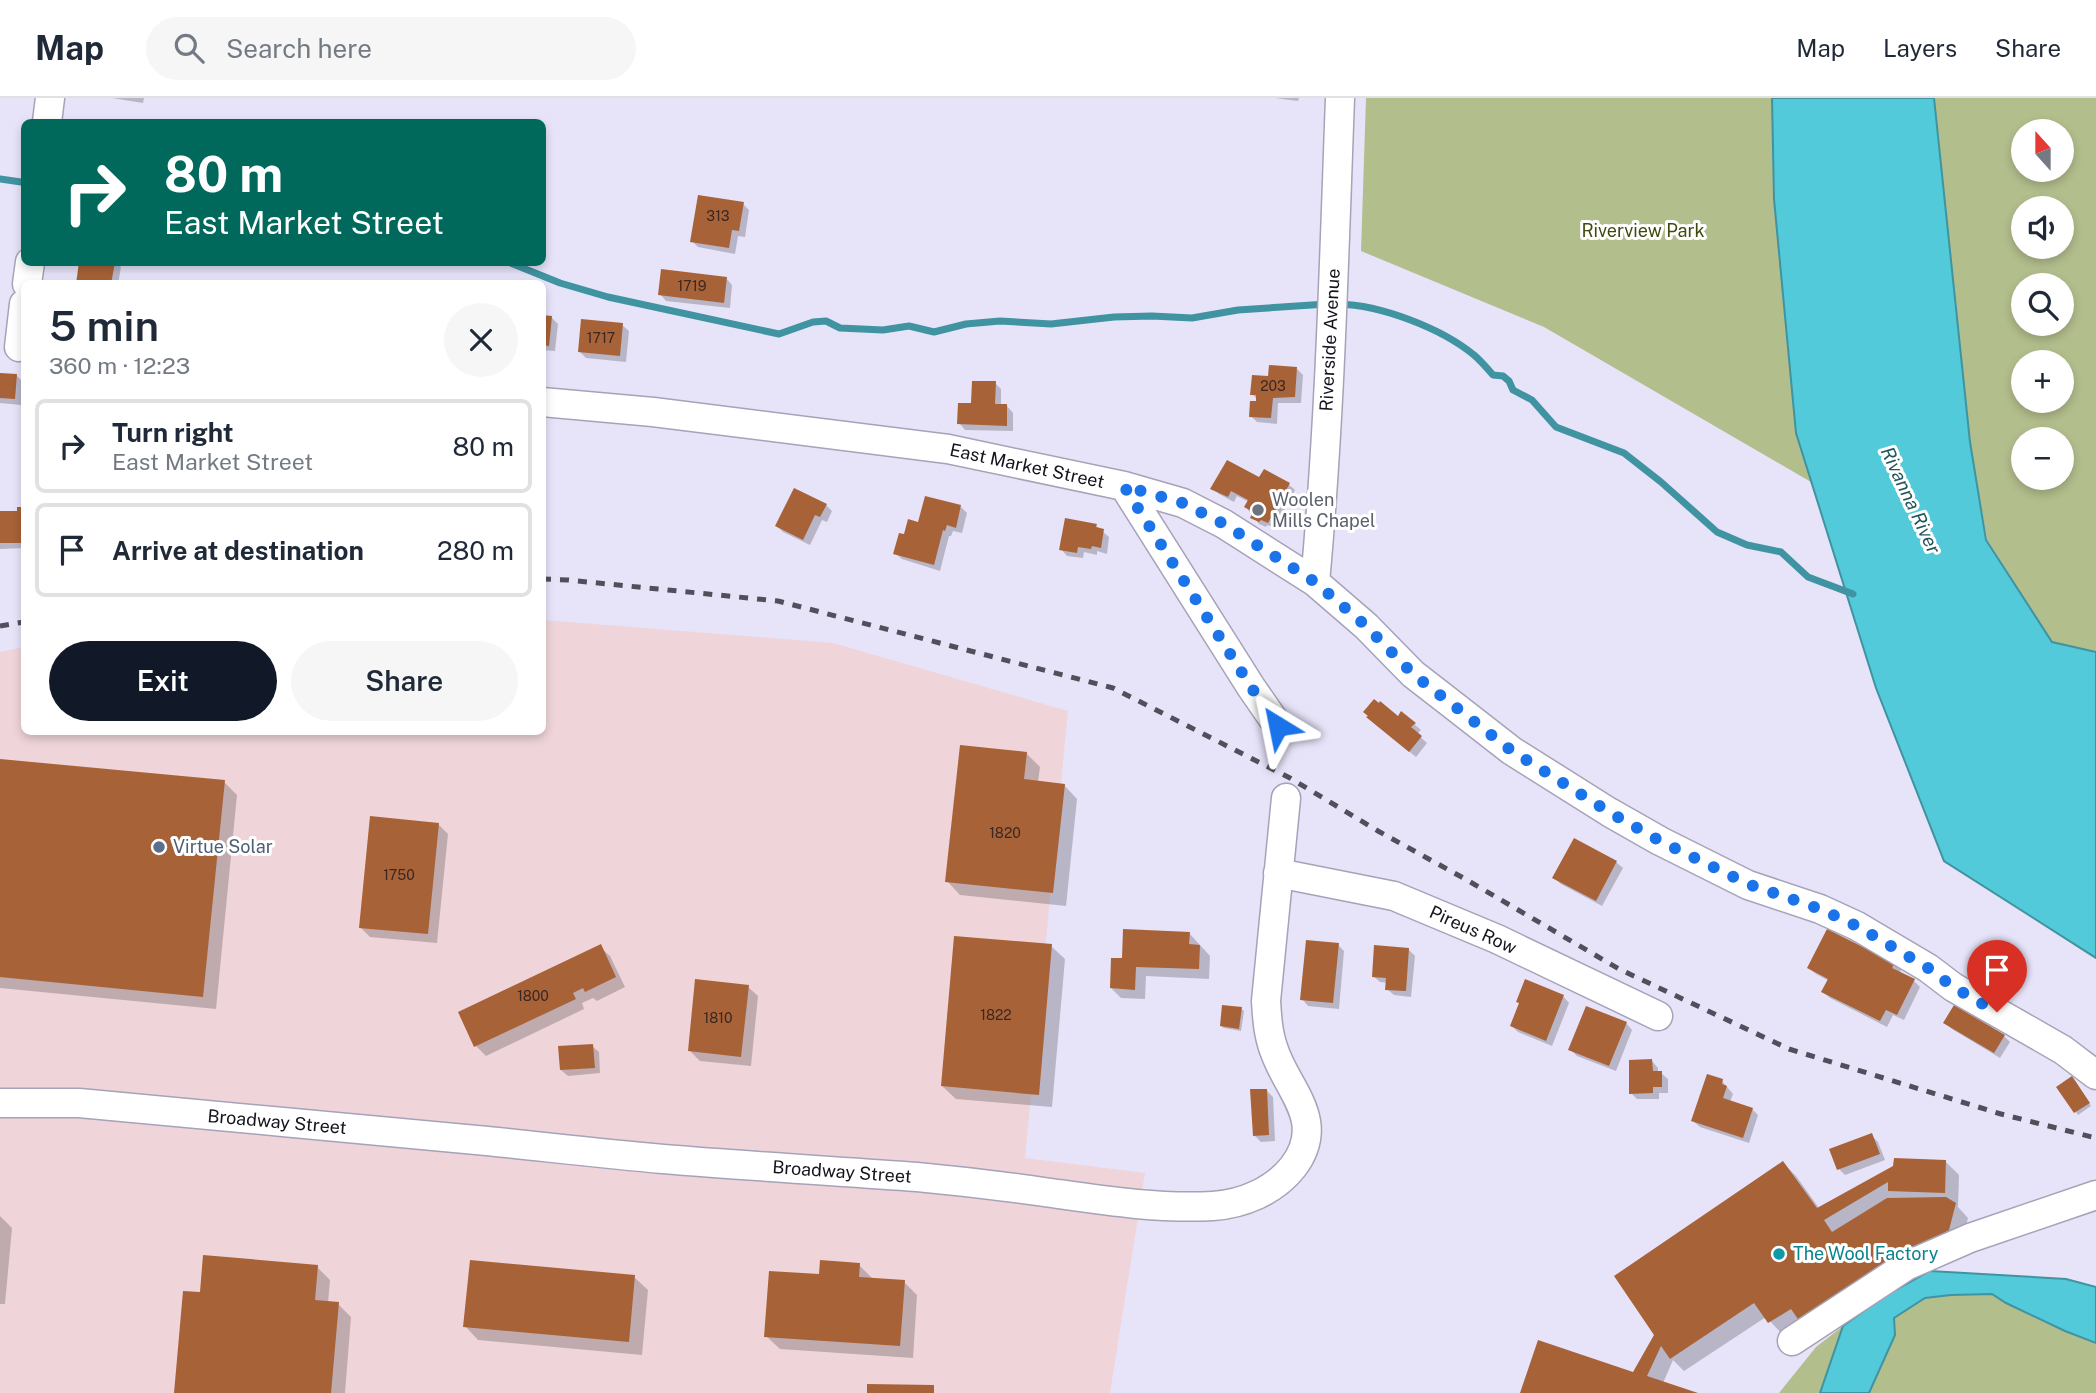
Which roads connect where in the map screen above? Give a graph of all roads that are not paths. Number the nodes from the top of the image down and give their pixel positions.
1 (50, 98) edge
2 (1340, 98) edge
3 (47, 119) edge
4 (21, 318) edge
5 (15, 347) edge
6 (546, 402) edge
7 (1124, 486) junction
8 (1315, 582) junction
9 (1278, 726) dead end
10 (1286, 798) dead end
11 (1278, 873) junction
12 (1658, 1016) dead end
13 (2096, 1075) edge
14 (0, 1103) edge
15 (2096, 1195) edge
16 (1792, 1341) dead end

1 - 3 street
2 - 8 street, Riverside Avenue
4 - 5 street
6 - 7 street, East Market Street
7 - 8 street, East Market Street
7 - 9 street
8 - 13 street, East Market Street
10 - 11 street, Broadway Street
11 - 12 street, Pireus Row
11 - 14 street, Broadway Street
15 - 16 street

